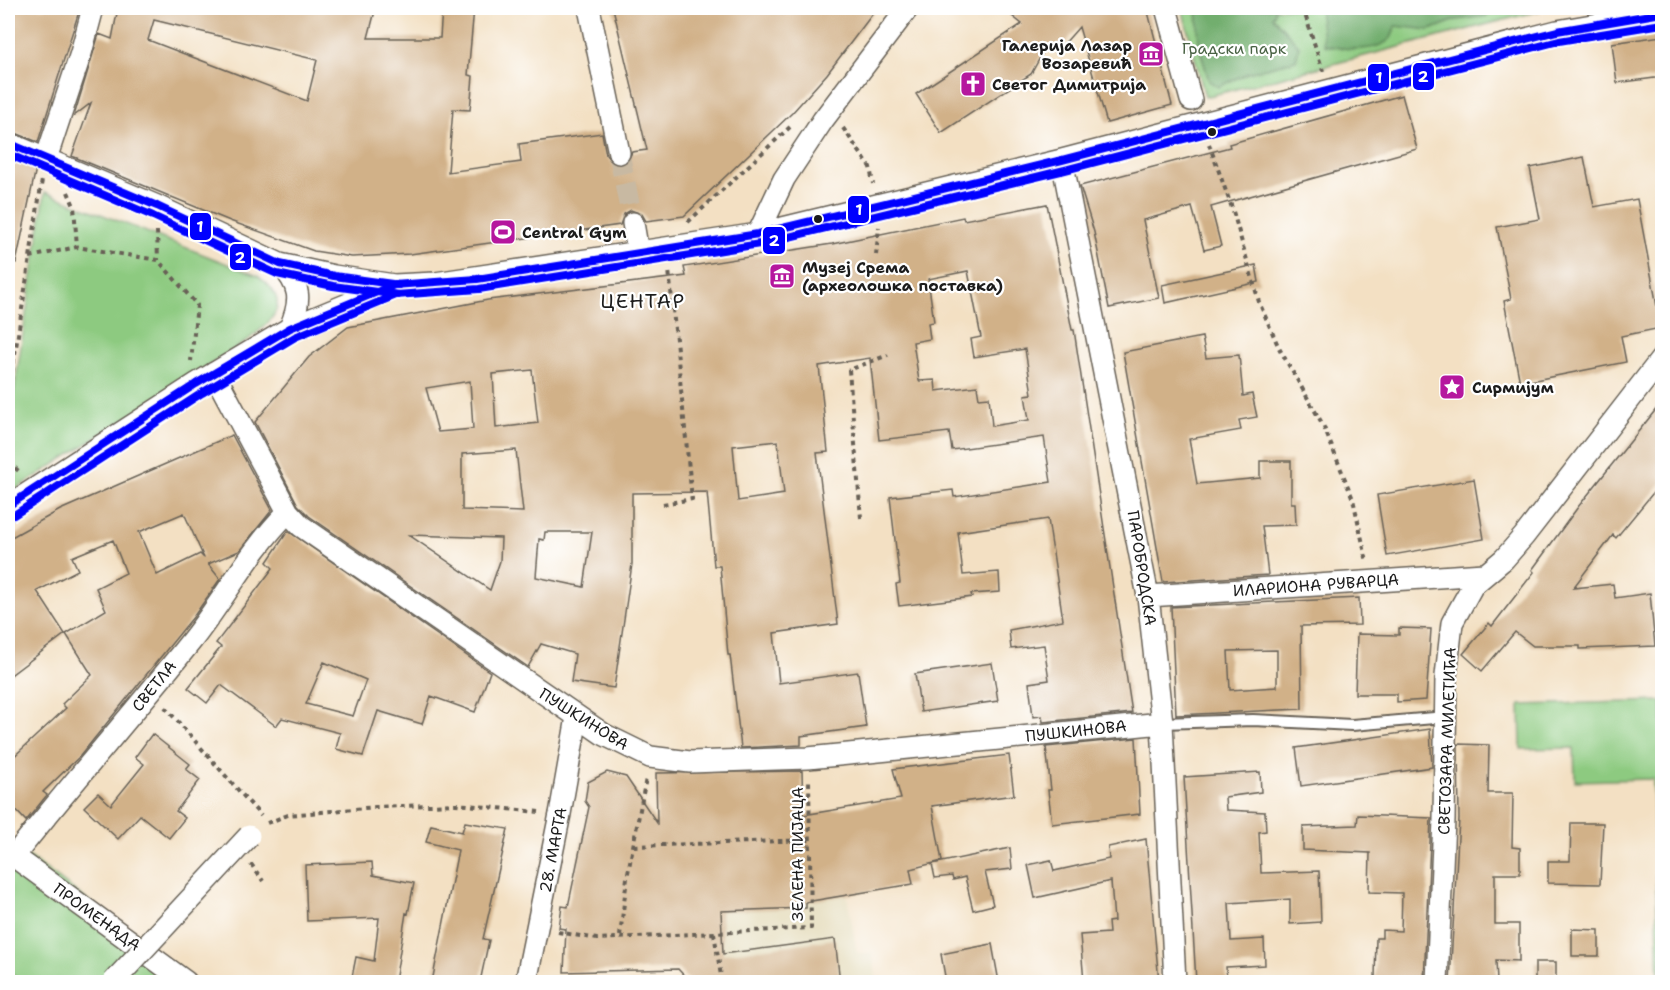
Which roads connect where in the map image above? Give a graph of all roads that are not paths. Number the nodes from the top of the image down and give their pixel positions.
1 (93, 8) edge
2 (590, 8) edge
3 (908, 8) edge
4 (1166, 8) edge
5 (1662, 13) edge
6 (1191, 100) dead end
7 (8, 143) edge
8 (619, 153) tunnel mouth
9 (46, 159) junction
10 (1062, 159) junction
11 (633, 223) tunnel mouth
12 (758, 234) junction
13 (638, 252) junction
14 (280, 264) junction
15 (394, 285) junction
16 (290, 328) junction
17 (1662, 358) edge
18 (214, 373) junction
19 (8, 506) edge
20 (288, 512) junction
21 (1484, 574) junction
22 (1148, 596) junction
23 (577, 717) junction
24 (1446, 717) junction
25 (1162, 723) junction
26 (249, 836) road end
27 (11, 854) edge
28 (113, 982) edge
29 (186, 982) edge
30 (526, 982) edge
31 (1175, 982) edge
32 (1437, 982) edge

1 - 9 street
2 - 8 street
3 - 12 street
4 - 6 street
5 - 10 street
7 - 9 street
9 - 14 street
10 - 12 street
10 - 22 street, ПАРОБРОДСКА
11 - 13 street
12 - 13 street
13 - 15 street
14 - 15 street
14 - 16 street
15 - 16 street
16 - 18 street
17 - 21 street, СВЕТОЗАРА МИЛЕТИЋА
18 - 19 street
18 - 20 street, ПУШКИНОВА
20 - 23 street, ПУШКИНОВА
20 - 27 street, СВЕТЛА
21 - 22 street, ИЛАРИОНА РУВАРЦА
21 - 24 street, СВЕТОЗАРА МИЛЕТИЋА
22 - 25 street, ПАРОБРОДСКА
23 - 25 street, ПУШКИНОВА
23 - 30 street, 28. МАРТА
24 - 25 lane
24 - 32 street, СВЕТОЗАРА МИЛЕТИЋА
25 - 31 street, ПАРОБРОДСКА
26 - 28 street, bridge
27 - 29 street, ПРОМЕНАДА

